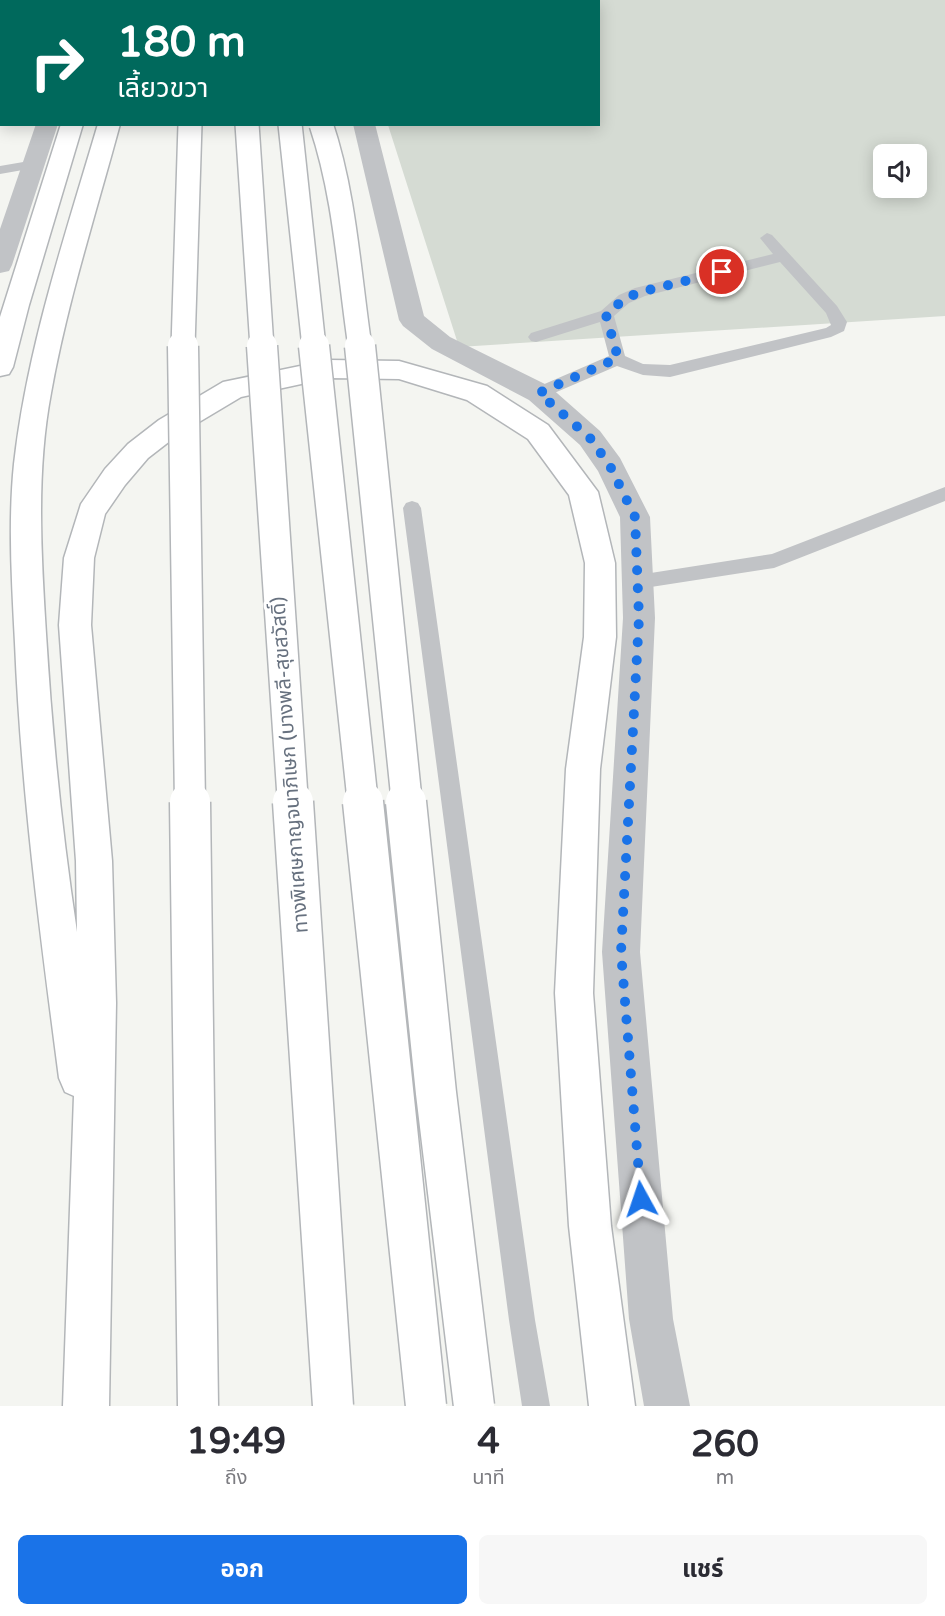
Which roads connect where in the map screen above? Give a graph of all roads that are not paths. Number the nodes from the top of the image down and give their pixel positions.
1 (46, 126) edge
2 (71, 126) edge
3 (108, 126) edge
4 (190, 126) edge
5 (247, 126) edge
6 (290, 126) edge
7 (322, 126) edge
8 (364, 126) edge
9 (35, 164) junction
10 (0, 170) edge
11 (767, 238) dead end
12 (784, 256) junction
13 (0, 265) edge
14 (606, 315) junction
15 (536, 337) dead end
16 (618, 358) junction
17 (0, 367) edge
18 (539, 393) junction
19 (945, 494) edge
20 (412, 508) dead end
21 (638, 582) junction
22 (92, 1172) junction
23 (86, 1406) edge
24 (198, 1406) edge
25 (333, 1406) edge
26 (426, 1406) edge
27 (474, 1406) edge
28 (537, 1406) edge
29 (612, 1406) edge
30 (667, 1406) edge

1 - 9 street
2 - 17 highway
3 - 22 highway
4 - 24 highway, bridge
5 - 25 highway, ทางพิเศษกาญจนาภิเษก (บางพลี-สุขสวัสดิ์), bridge
6 - 26 highway, bridge
7 - 27 highway, bridge
8 - 18 street
9 - 10 lane
9 - 13 street
11 - 12 lane
12 - 14 lane
12 - 16 lane
14 - 15 lane
14 - 16 lane
16 - 18 lane
18 - 21 street
19 - 21 lane
20 - 28 lane
21 - 30 street
22 - 23 highway
22 - 29 highway

